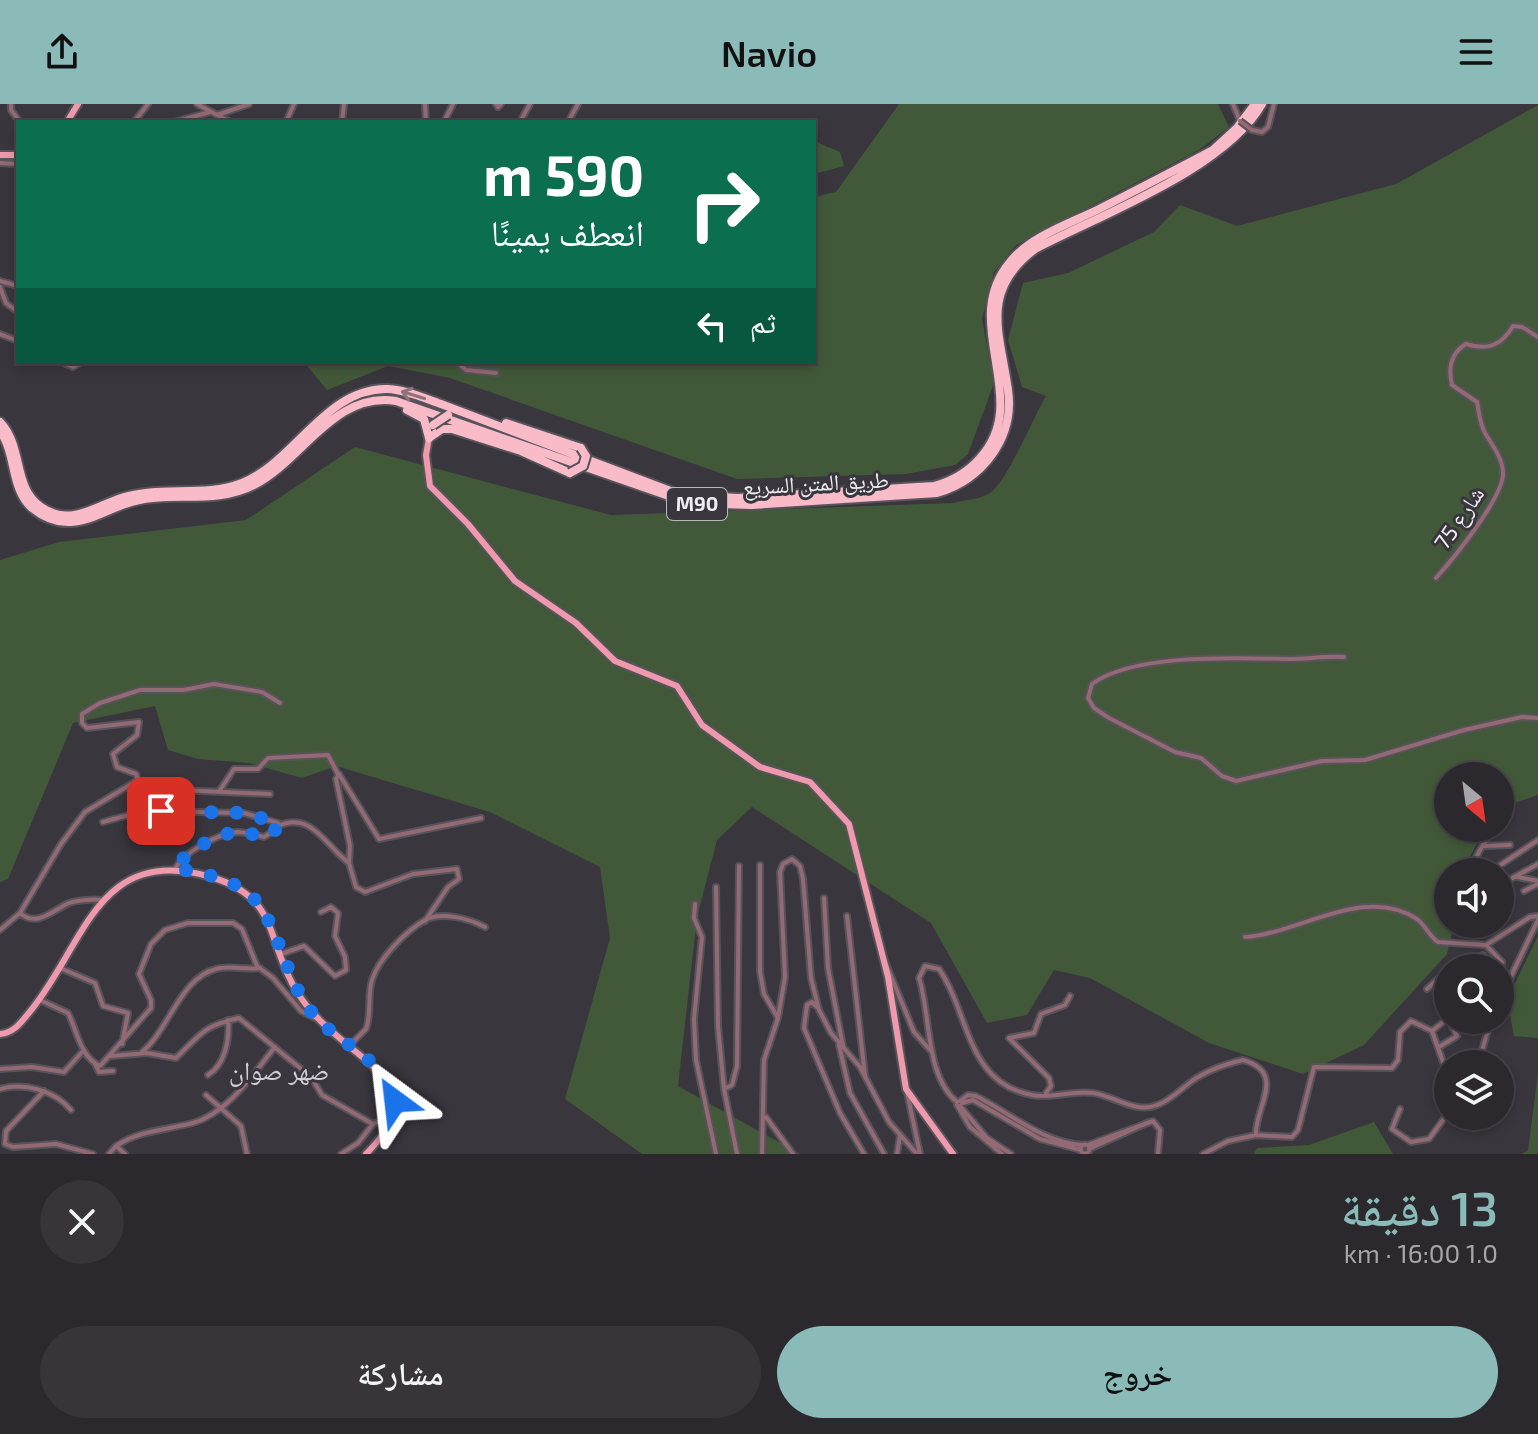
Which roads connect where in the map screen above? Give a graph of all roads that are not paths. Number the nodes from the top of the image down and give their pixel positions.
1 (148, 104) edge
2 (197, 104) edge
3 (249, 104) edge
4 (1233, 104) edge
5 (1255, 104) edge
6 (1262, 104) edge
7 (1274, 104) edge
8 (528, 105) edge
9 (214, 113) junction
10 (136, 120) edge
11 (183, 120) edge
12 (227, 120) edge
13 (521, 120) dead end
14 (0, 287) edge
15 (16, 310) edge
16 (1538, 337) edge
17 (459, 364) edge
18 (496, 373) dead end
19 (351, 407) junction
20 (484, 420) junction
21 (0, 422) edge
22 (0, 431) edge
23 (430, 431) junction
24 (537, 441) junction
25 (521, 451) junction
26 (553, 454) junction
27 (1436, 578) dead end
28 (1344, 657) dead end
29 (280, 703) dead end
30 (1538, 718) edge
31 (338, 774) junction
32 (220, 790) junction
33 (270, 794) dead end
34 (143, 811) junction
35 (481, 818) dead end
36 (103, 822) dead end
37 (278, 826) junction
38 (1538, 840) edge
39 (1486, 842) edge
40 (1510, 845) dead end
41 (1484, 846) junction
42 (1477, 858) edge
43 (1511, 858) edge
44 (349, 863) junction
45 (1538, 864) edge
46 (760, 865) dead end
47 (739, 866) dead end
48 (175, 869) junction
49 (1516, 877) joint
50 (1538, 883) edge
51 (716, 887) dead end
52 (1524, 891) dead end
53 (824, 898) dead end
54 (103, 900) junction
55 (695, 904) dead end
56 (321, 912) dead end
57 (20, 913) junction
58 (847, 916) dead end
59 (1538, 918) edge
60 (425, 921) junction
61 (485, 927) dead end
62 (0, 930) edge
63 (1245, 937) dead end
64 (1486, 945) junction
65 (281, 954) junction
66 (1494, 954) edge
67 (884, 962) junction
68 (60, 968) junction
69 (260, 968) junction
70 (1514, 969) edge
71 (1434, 983) edge
72 (1427, 989) dead end
73 (1070, 996) dead end
74 (40, 1000) junction
75 (819, 1008) junction
76 (316, 1018) junction
77 (778, 1018) junction
78 (228, 1020) junction
79 (1432, 1031) joint
80 (0, 1034) edge
81 (1456, 1034) edge
82 (838, 1043) junction
83 (122, 1044) junction
84 (349, 1046) junction
85 (275, 1047) junction
86 (1439, 1047) junction
87 (844, 1048) junction
88 (84, 1050) junction
89 (931, 1050) junction
90 (1440, 1050) edge
91 (140, 1053) junction
92 (111, 1056) junction
93 (95, 1064) junction
94 (0, 1069) edge
95 (113, 1071) dead end
96 (208, 1075) dead end
97 (865, 1077) junction
98 (0, 1089) edge
99 (724, 1089) junction
100 (906, 1089) junction
101 (44, 1091) junction
102 (1046, 1093) junction
103 (206, 1095) dead end
104 (959, 1103) junction
105 (221, 1108) junction
106 (1400, 1109) dead end
107 (71, 1110) dead end
108 (394, 1114) junction
109 (766, 1117) junction
110 (373, 1124) junction
111 (1435, 1130) edge
112 (1256, 1135) junction
113 (900, 1136) junction
114 (993, 1144) junction
115 (116, 1146) junction
116 (1086, 1150) edge
117 (93, 1154) edge
118 (109, 1154) edge
119 (125, 1154) edge
120 (247, 1154) edge
121 (341, 1154) edge
122 (366, 1154) edge
123 (716, 1154) edge
124 (737, 1154) edge
125 (762, 1154) edge
126 (793, 1154) edge
127 (864, 1154) edge
128 (884, 1154) edge
129 (897, 1154) edge
130 (921, 1154) edge
131 (953, 1154) edge
132 (1002, 1154) edge
133 (1011, 1154) edge
134 (1158, 1154) edge
135 (1203, 1154) edge

1 - 10 street
2 - 9 street
3 - 9 street
4 - 7 street, bridge
5 - 24 highway, طريق المتن السريع / M90
6 - 26 highway, طريق المتن السريع / M90
8 - 13 street
9 - 11 street
9 - 12 street
14 - 15 street
16 - 27 street, شارع 75
17 - 18 street
19 - 22 highway
19 - 23 highway
19 - 26 highway, طريق المتن السريع / M90
20 -> 21 highway, طريق المتن السريع / M90
20 - 24 highway, طريق المتن السريع / M90
20 - 25 highway, bridge
23 - 24 highway, bridge
23 - 25 highway
23 - 67 main road
25 - 26 highway
28 - 30 street
29 - 57 street
31 - 32 street
31 - 35 street
31 - 44 street
32 - 33 street
32 - 34 street
34 - 36 street
34 - 37 street
37 - 44 street
37 - 48 street
38 - 43 street
39 - 41 street
40 - 41 street
41 - 42 street
44 - 60 street
45 - 49 street
46 - 77 street
47 - 99 street
48 - 54 main road
48 - 65 main road
49 - 50 street
50 - 52 street
51 - 99 street
53 - 87 street
54 - 57 street
54 - 68 main road
55 - 123 street
56 - 65 street
57 - 62 street
58 - 97 street
59 - 64 street
59 - 70 street
60 - 61 street
60 - 84 street
63 - 64 street
64 - 66 street
65 - 76 main road
67 - 89 street
67 - 100 main road
68 - 74 main road
68 - 83 street
69 - 76 street
69 - 83 street
69 - 91 street
71 - 72 street
73 - 102 street
74 - 80 main road
74 - 88 street
75 - 77 street
75 - 82 street
75 - 127 street
76 - 84 main road
77 - 109 street
78 - 85 street
78 - 91 street
78 - 96 street
79 - 86 street
79 - 112 street
81 - 86 street
82 - 87 street
82 - 128 street
83 - 92 street
84 - 108 main road
85 - 105 street
85 - 110 street
86 - 90 street
87 - 97 street
88 - 93 street
88 - 94 street
89 - 102 street
89 - 104 street
91 - 92 street
92 - 93 street
93 - 95 street
97 - 113 street
98 - 101 street
99 - 124 street
100 - 130 street
100 - 131 main road
101 - 107 street
101 - 117 street
102 - 112 street
103 - 105 street
104 - 114 street
104 - 116 street
105 - 115 street
105 - 120 street
106 - 111 street
108 - 110 street
108 - 122 main road
109 - 125 street
109 - 126 street
110 - 121 street
112 - 135 street
113 - 129 street
113 - 130 street
114 - 132 street
114 - 133 street
115 - 118 street
115 - 119 street
116 - 134 street

